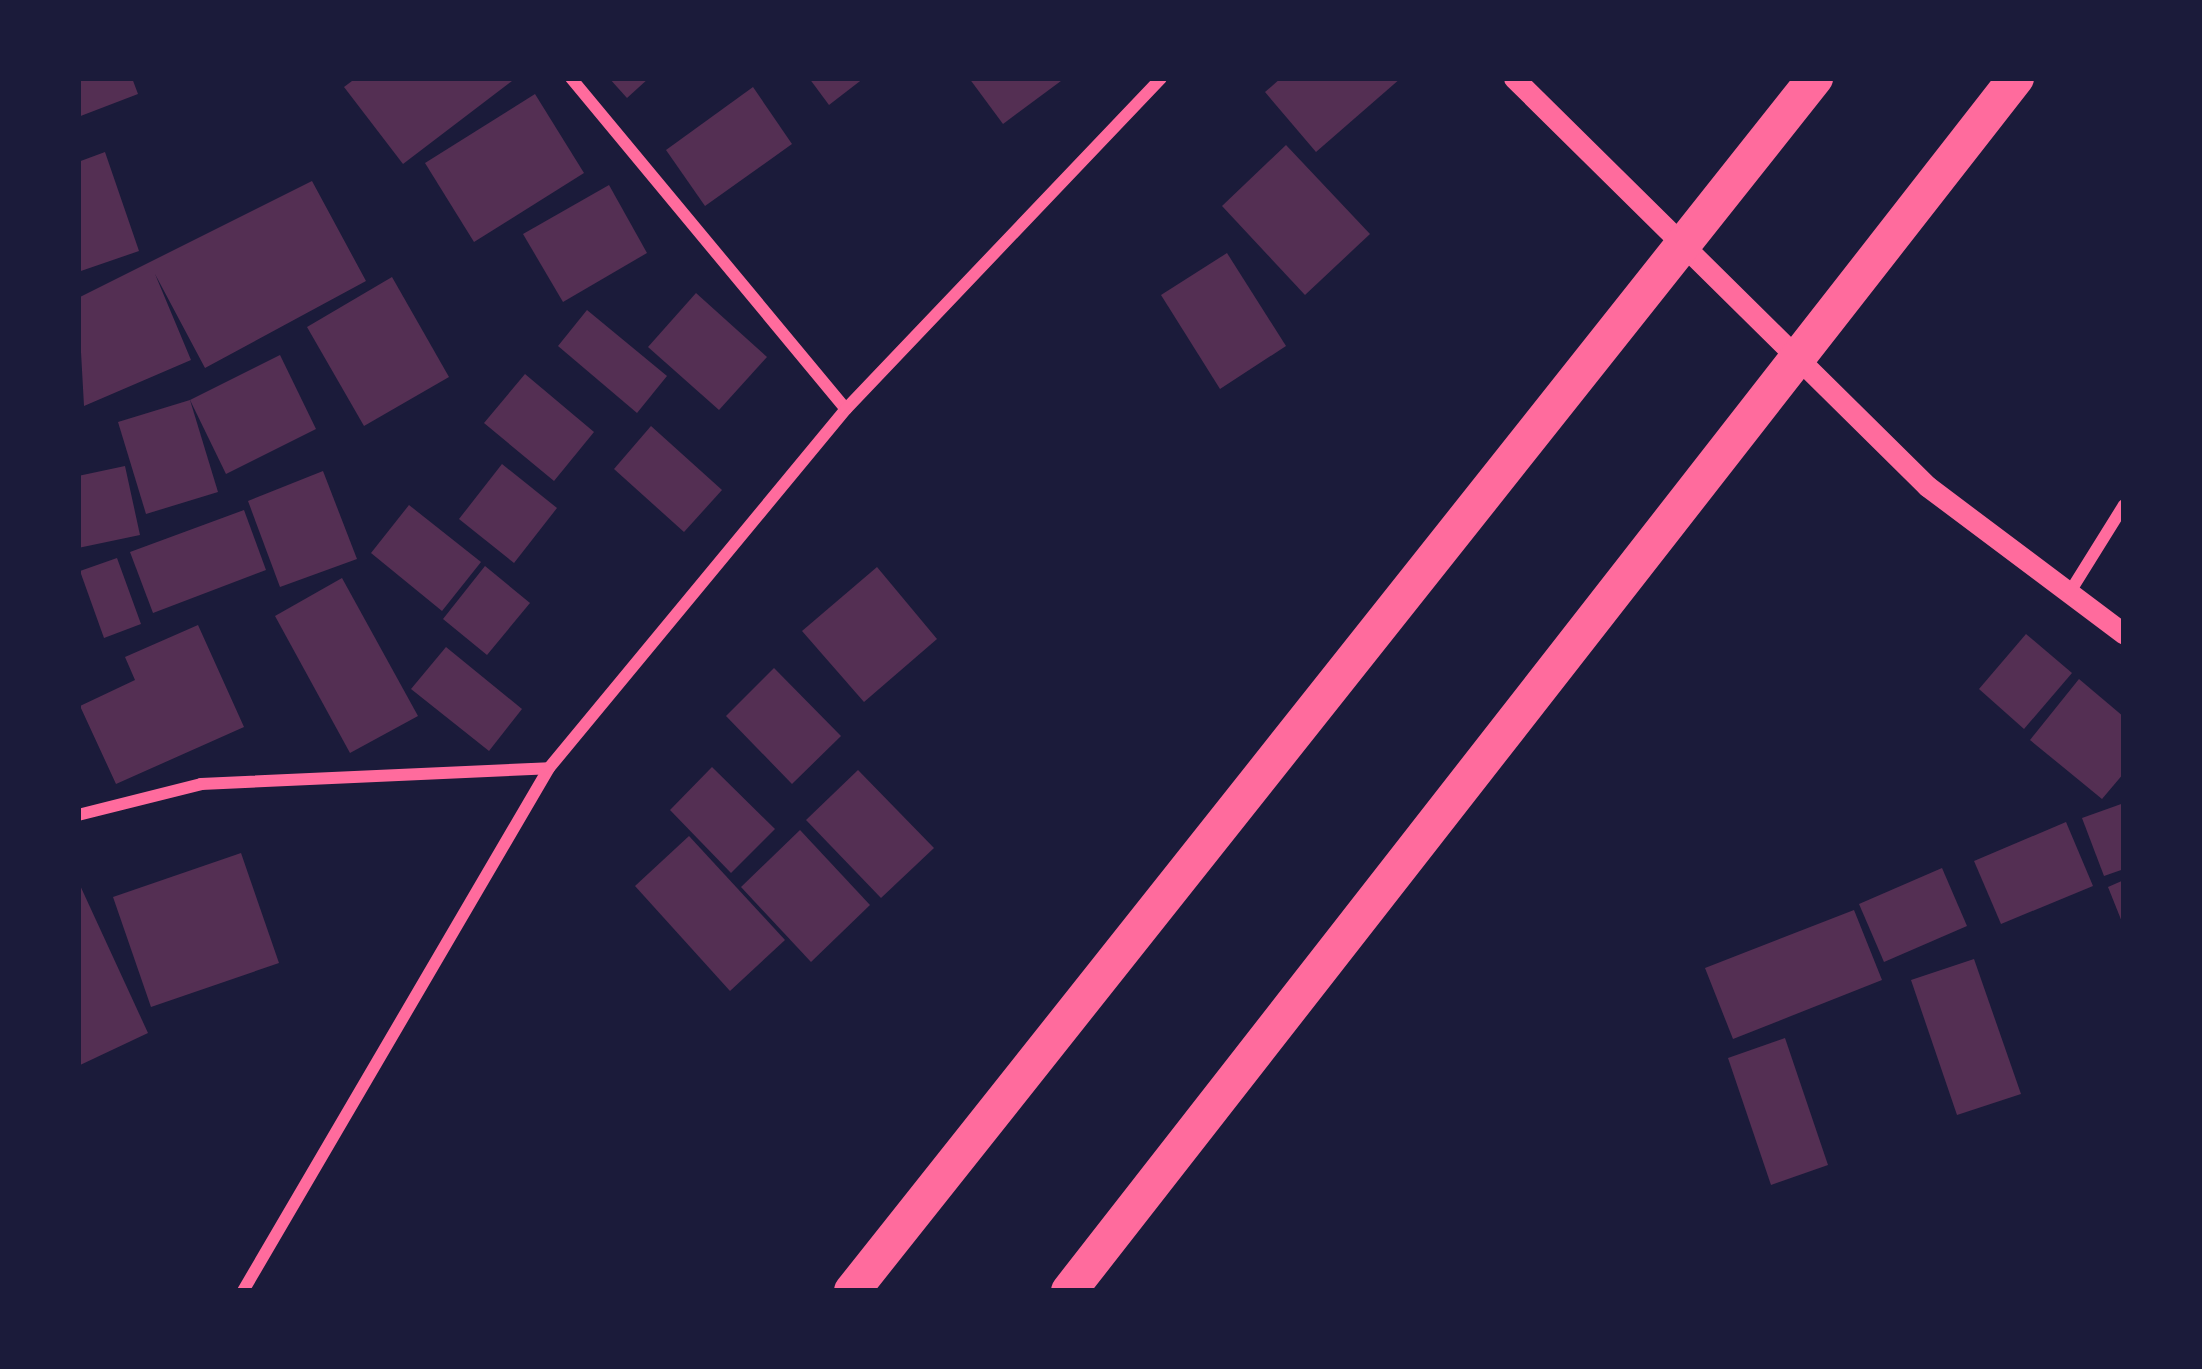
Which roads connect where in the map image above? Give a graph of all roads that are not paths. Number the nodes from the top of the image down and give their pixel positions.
1 (571, 78) edge
2 (1161, 78) edge
3 (1514, 78) edge
4 (1815, 78) edge
5 (2016, 78) edge
6 (846, 409) junction
7 (2124, 506) edge
8 (2067, 596) junction
9 (2124, 634) edge
10 (548, 768) junction
11 (78, 815) edge
12 (243, 1291) edge
13 (852, 1291) edge
14 (1069, 1291) edge

1 - 6 street
2 - 6 street
3 - 8 street
4 - 13 highway
5 - 14 highway
6 - 10 street
7 - 8 street
8 - 9 street
10 - 11 street
10 - 12 street

